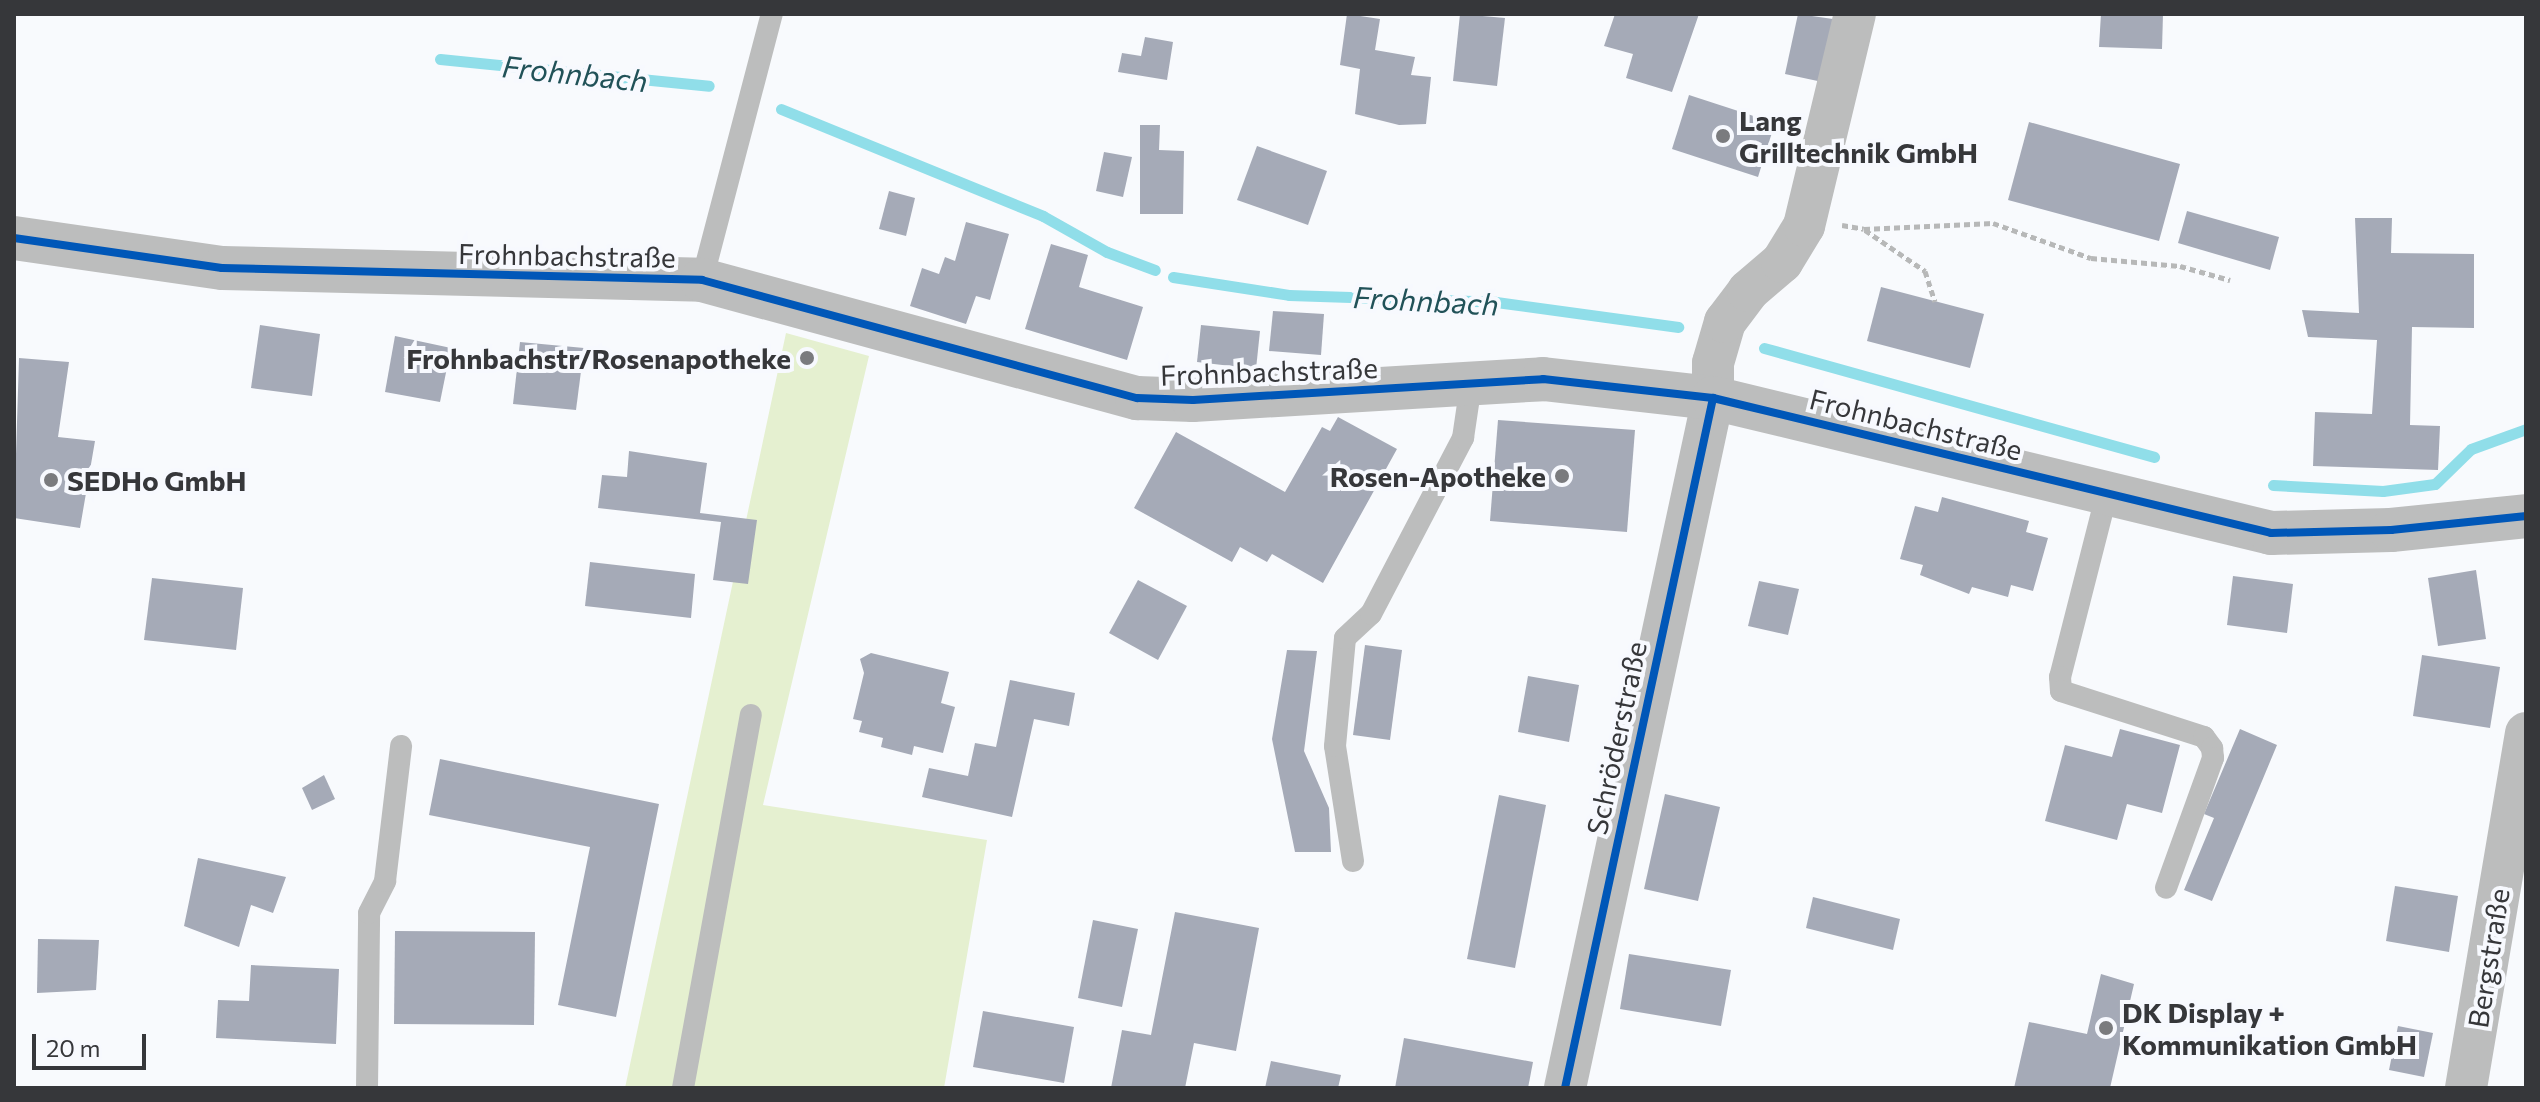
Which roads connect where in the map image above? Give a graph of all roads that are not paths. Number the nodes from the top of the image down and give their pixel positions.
1 (772, 14) edge
2 (1855, 14) edge
3 (14, 238) edge
4 (702, 280) junction
5 (1471, 384) junction
6 (1713, 398) junction
7 (2107, 493) junction
8 (2526, 516) edge
9 (751, 715) dead end
10 (2526, 733) edge
11 (401, 746) dead end
12 (1353, 861) dead end
13 (2166, 888) dead end
14 (367, 1088) edge
15 (683, 1088) edge
16 (1565, 1088) edge
17 (2466, 1088) edge

1 - 4 lane
2 - 6 street
3 - 4 street, Frohnbachstraße
4 - 5 street, Frohnbachstraße
5 - 6 street, Frohnbachstraße
5 - 12 lane
6 - 7 street, Frohnbachstraße
6 - 16 street, Schröderstraße
7 - 8 street, Frohnbachstraße
7 - 13 lane
9 - 15 lane
10 - 17 street, Bergstraße
11 - 14 lane

